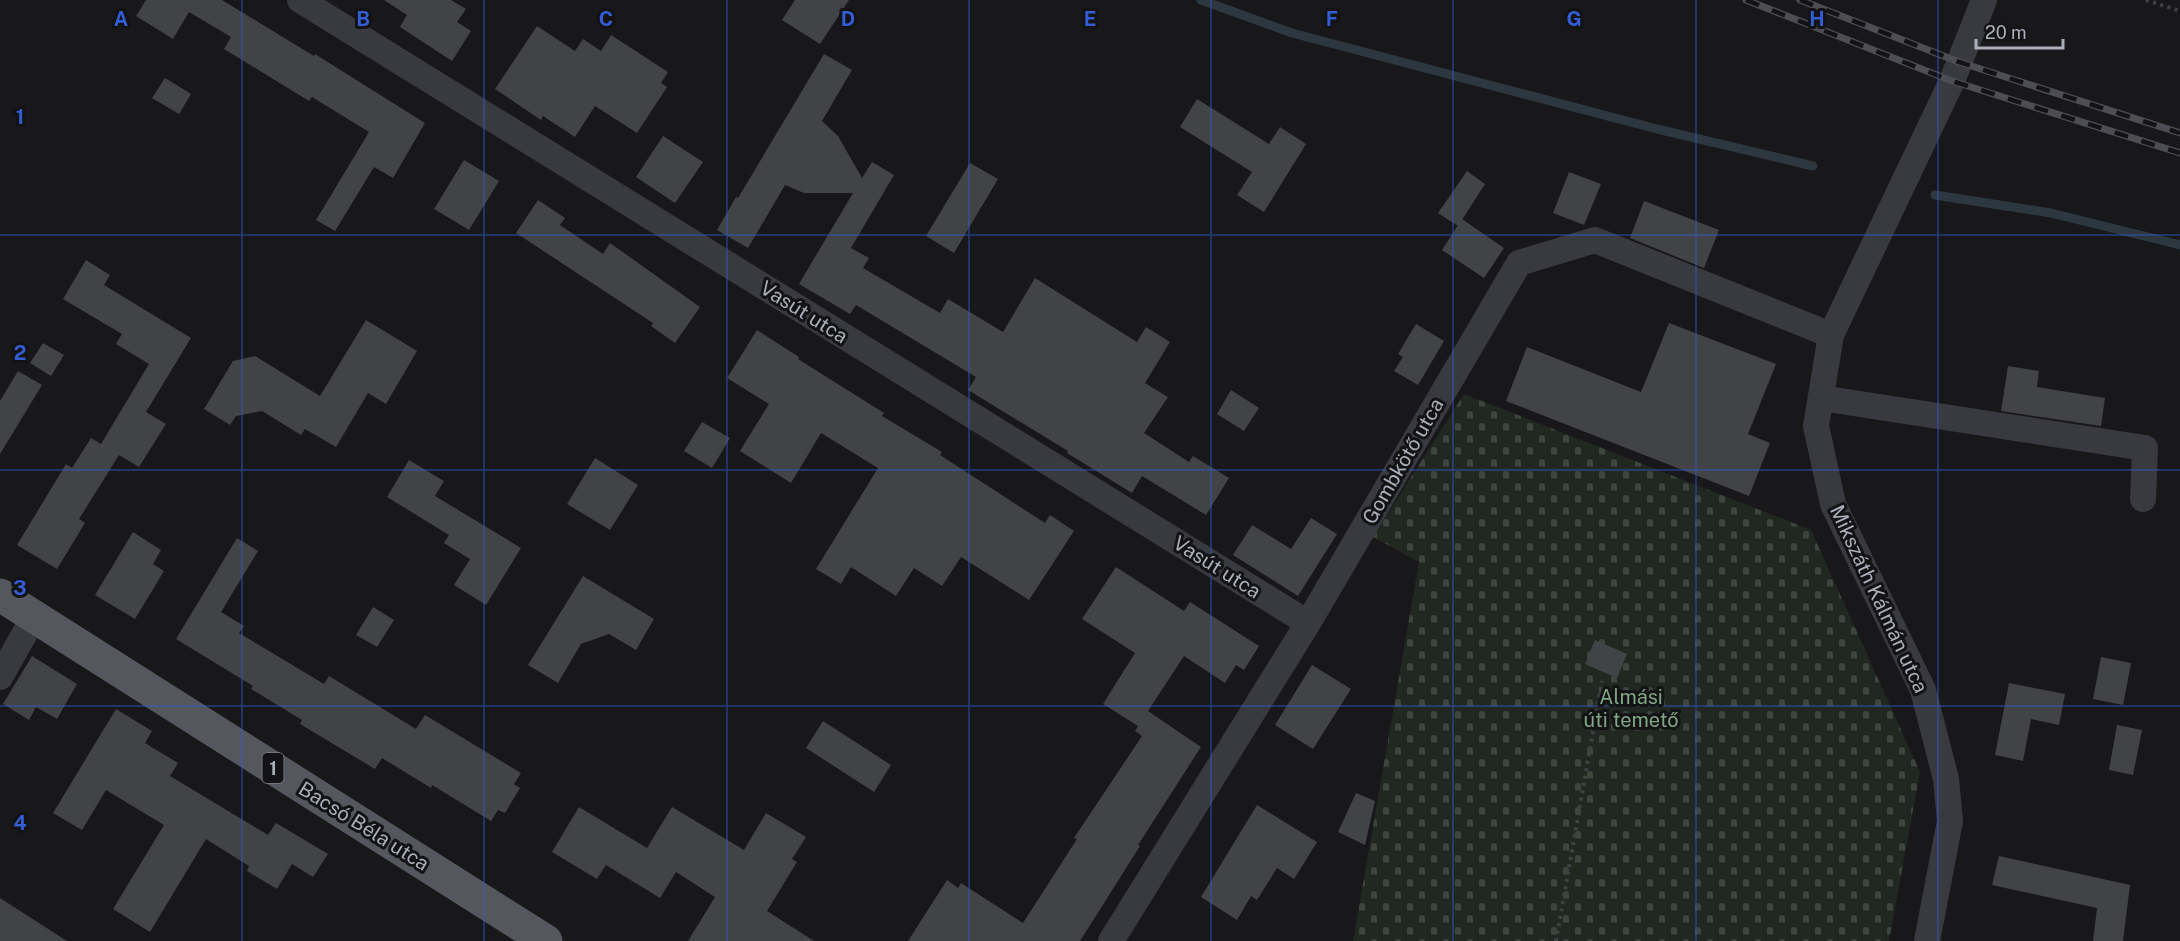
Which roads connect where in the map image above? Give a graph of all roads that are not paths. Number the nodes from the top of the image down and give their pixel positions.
1 (300, 0) edge
2 (1984, 0) edge
3 (1831, 335) junction
4 (1821, 398) junction
5 (2143, 499) dead end
6 (0, 595) edge
7 (34, 617) junction
8 (1308, 623) junction
9 (0, 676) edge
10 (546, 941) edge
11 (1111, 941) edge
12 (1927, 941) edge

1 - 8 street, Vasút utca
2 - 3 street, Mikszáth Kálmán utca
3 - 4 street, Mikszáth Kálmán utca
3 - 8 street, Gombkötő utca
4 - 5 street
4 - 12 street, Mikszáth Kálmán utca
6 - 7 main road, Bacsó Béla utca / 1
7 - 9 street
7 - 10 main road, Bacsó Béla utca / 1
8 - 11 street, Gombkötő utca

